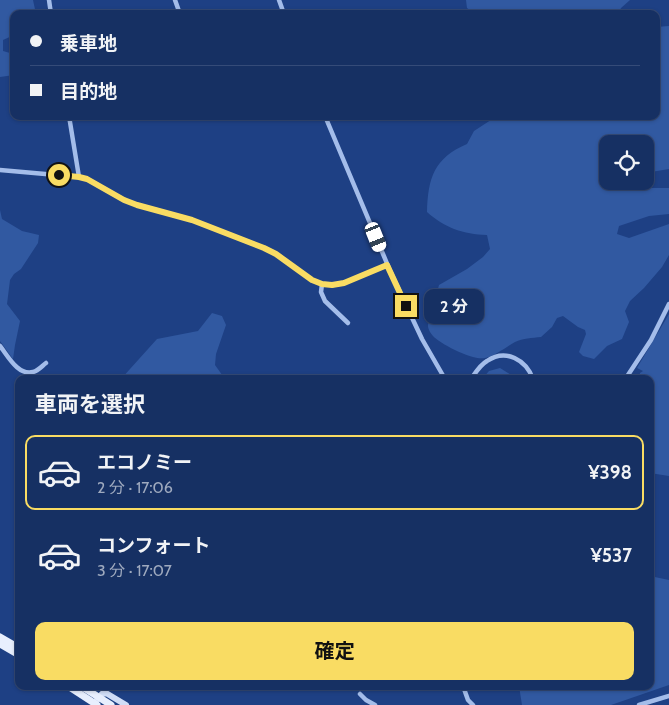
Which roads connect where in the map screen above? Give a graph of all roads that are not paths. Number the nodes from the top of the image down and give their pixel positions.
1 (70, 120) edge
2 (327, 120) edge
3 (0, 170) edge
4 (79, 177) junction
5 (387, 265) junction
6 (322, 284) junction
7 (669, 304) edge
8 (348, 323) dead end
9 (0, 346) edge
10 (46, 363) dead end
11 (443, 375) edge
12 (474, 375) edge
13 (531, 375) edge
14 (628, 375) edge
15 (0, 637) edge
16 (0, 644) edge
17 (15, 646) edge
18 (15, 653) edge
19 (75, 690) edge
20 (85, 690) edge
21 (464, 690) edge
22 (360, 694) dead end
23 (669, 696) edge
24 (96, 703) edge
25 (111, 705) edge
26 (126, 705) edge
27 (375, 705) edge
28 (473, 705) edge
29 (639, 705) edge

1 - 4 street
2 - 5 street
3 - 4 street
4 - 6 street
5 - 6 street
5 - 11 street
6 - 8 street
7 - 14 street
9 - 10 street
12 - 13 street
15 - 17 main road
16 - 18 main road
19 - 24 main road
20 - 24 main road
21 - 28 street
22 - 27 street
23 - 29 street
24 - 25 main road
24 - 26 street

